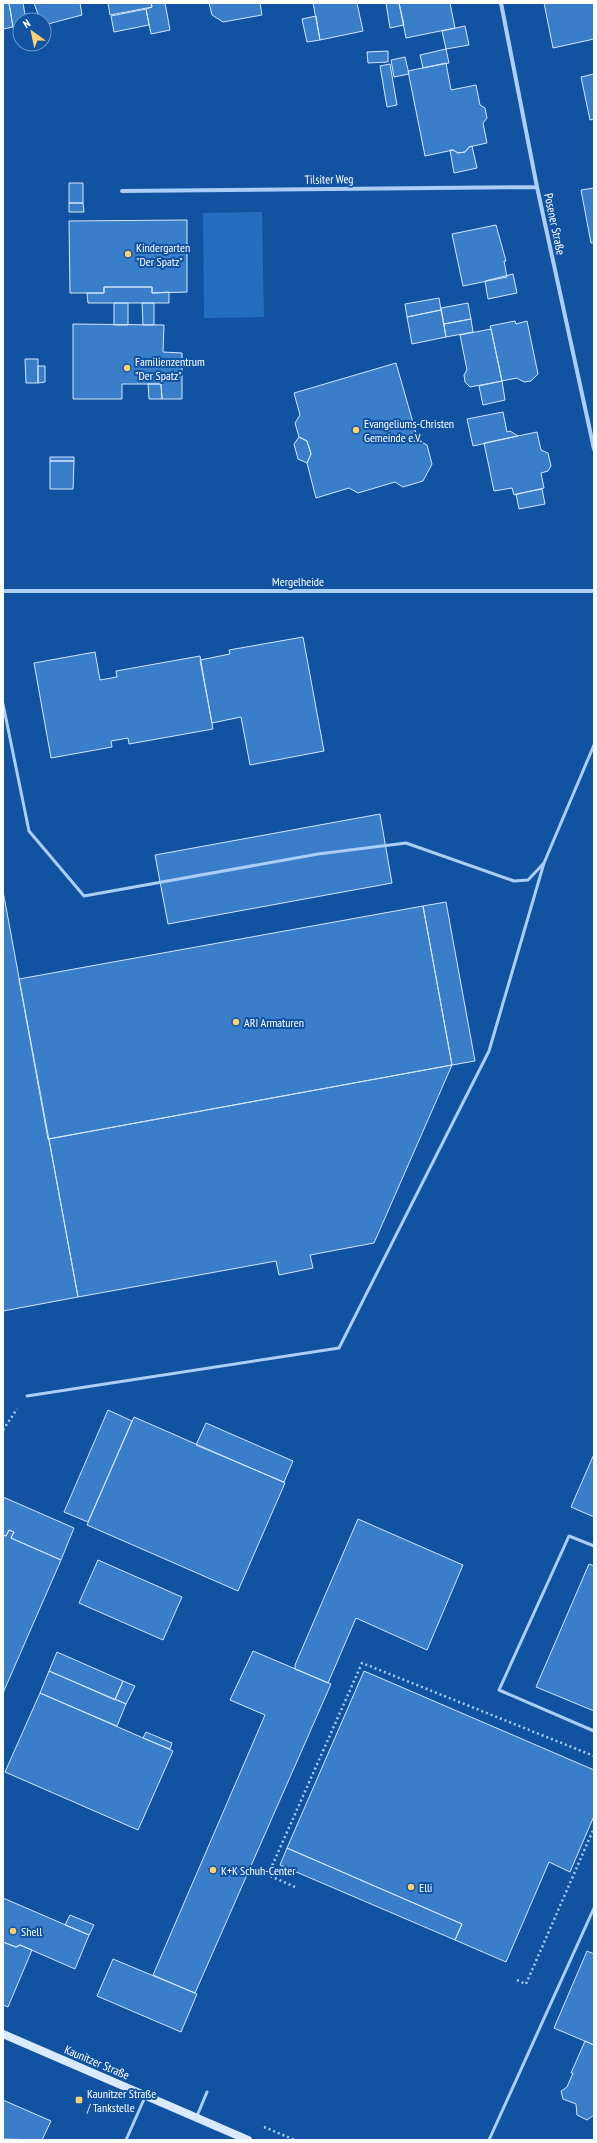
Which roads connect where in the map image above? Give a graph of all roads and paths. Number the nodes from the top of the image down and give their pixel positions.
1 (500, 3) edge
2 (537, 187) junction
3 (122, 191) dead end
4 (594, 449) edge
5 (3, 591) edge
6 (594, 591) edge
7 (3, 704) edge
8 (594, 745) edge
9 (544, 863) junction
10 (27, 1396) joint
11 (3, 1430) edge
12 (594, 1546) edge
13 (594, 1731) edge
14 (594, 1756) edge
15 (594, 1828) edge
16 (295, 1887) dead end
17 (594, 1908) edge
18 (517, 1980) dead end
19 (3, 2034) edge
20 (207, 2092) dead end
21 (146, 2095) junction
22 (197, 2118) junction
23 (126, 2140) edge
24 (248, 2140) edge
25 (489, 2140) edge

1 - 2 street, Posener Straße
2 - 3 street, Tilsiter Weg
2 - 4 street, Posener Straße
5 - 6 street, Mergelheide
7 - 9 lane
8 - 9 lane
9 - 10 lane
10 - 11 path
12 - 13 lane
14 - 16 path
15 - 18 path
17 - 25 lane
19 - 21 street, Kaunitzer Straße
20 - 22 lane
21 - 22 street, Kaunitzer Straße
21 - 23 lane
22 - 24 street, Kaunitzer Straße

